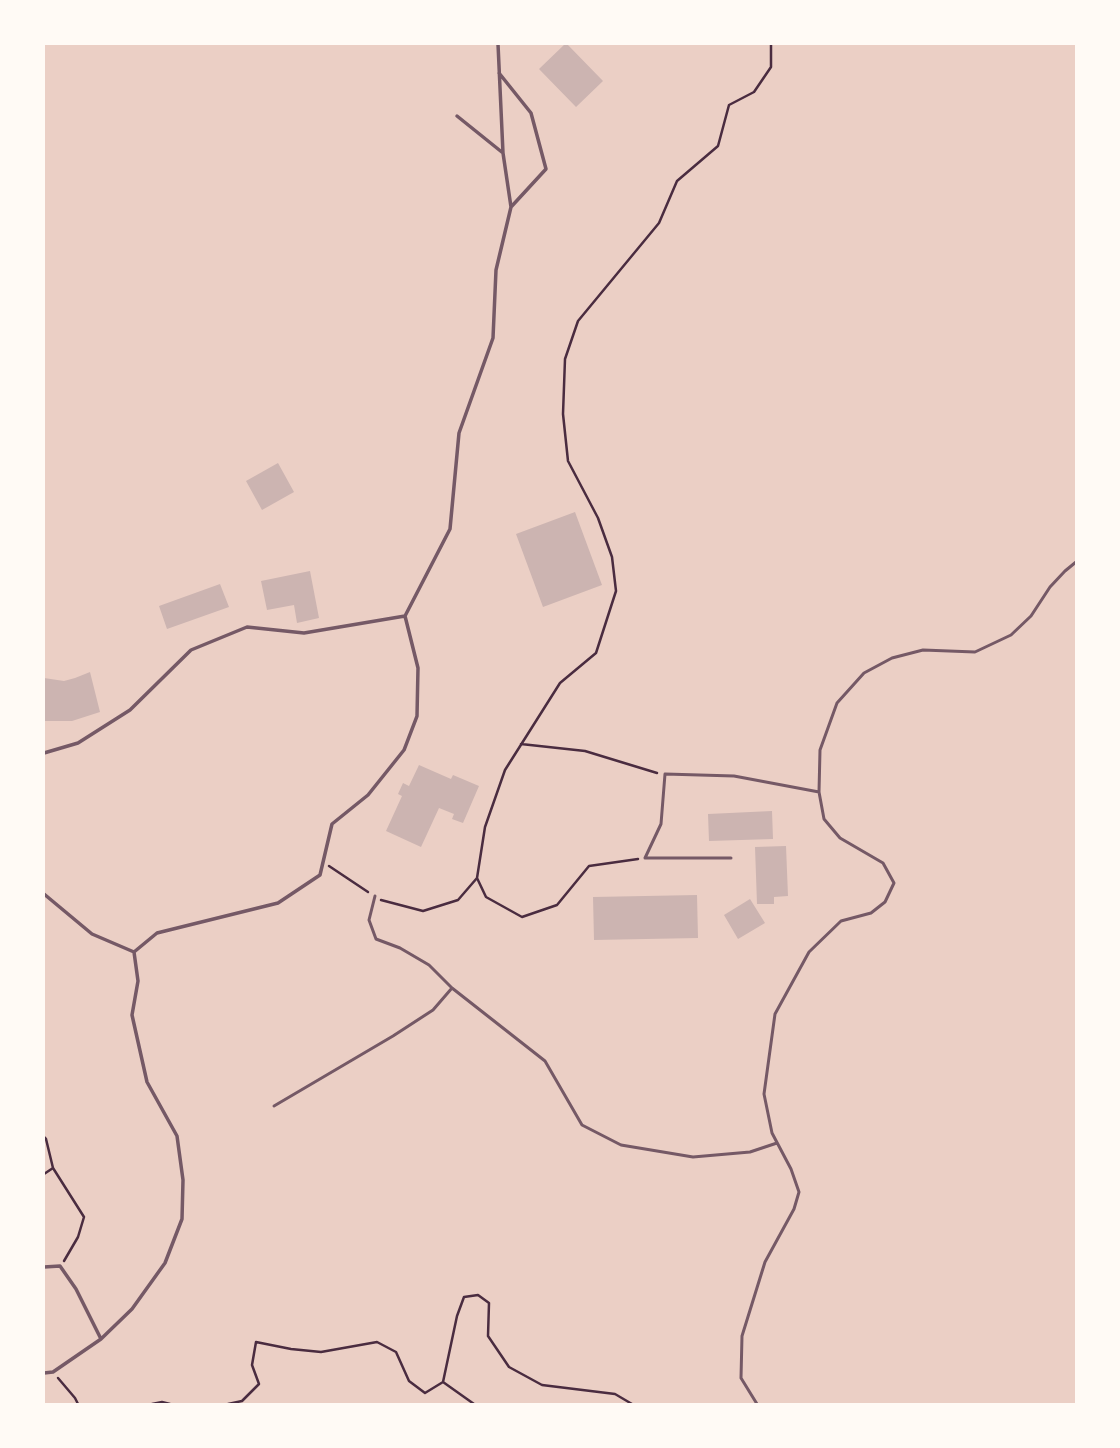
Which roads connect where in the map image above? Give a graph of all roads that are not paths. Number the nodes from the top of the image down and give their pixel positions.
1 (498, 44) edge
2 (499, 73) junction
3 (457, 116) dead end
4 (503, 153) junction
5 (511, 207) junction
6 (1076, 562) edge
7 (404, 616) junction
8 (44, 753) edge
9 (819, 792) junction
10 (731, 858) dead end
11 (44, 894) edge
12 (375, 896) road end
13 (134, 952) junction
14 (452, 988) junction
15 (274, 1106) dead end
16 (777, 1143) junction
17 (44, 1267) edge
18 (101, 1339) junction
19 (44, 1373) edge
20 (757, 1404) edge

1 - 2 street
2 - 4 street
2 - 5 street
3 - 4 street
4 - 5 street
5 - 7 street
6 - 9 lane
7 - 8 street
7 - 13 street
9 - 10 lane
9 - 16 lane
11 - 13 street
12 - 14 lane
13 - 18 street
14 - 15 lane
14 - 16 lane
16 - 20 lane
17 - 18 street
18 - 19 street

